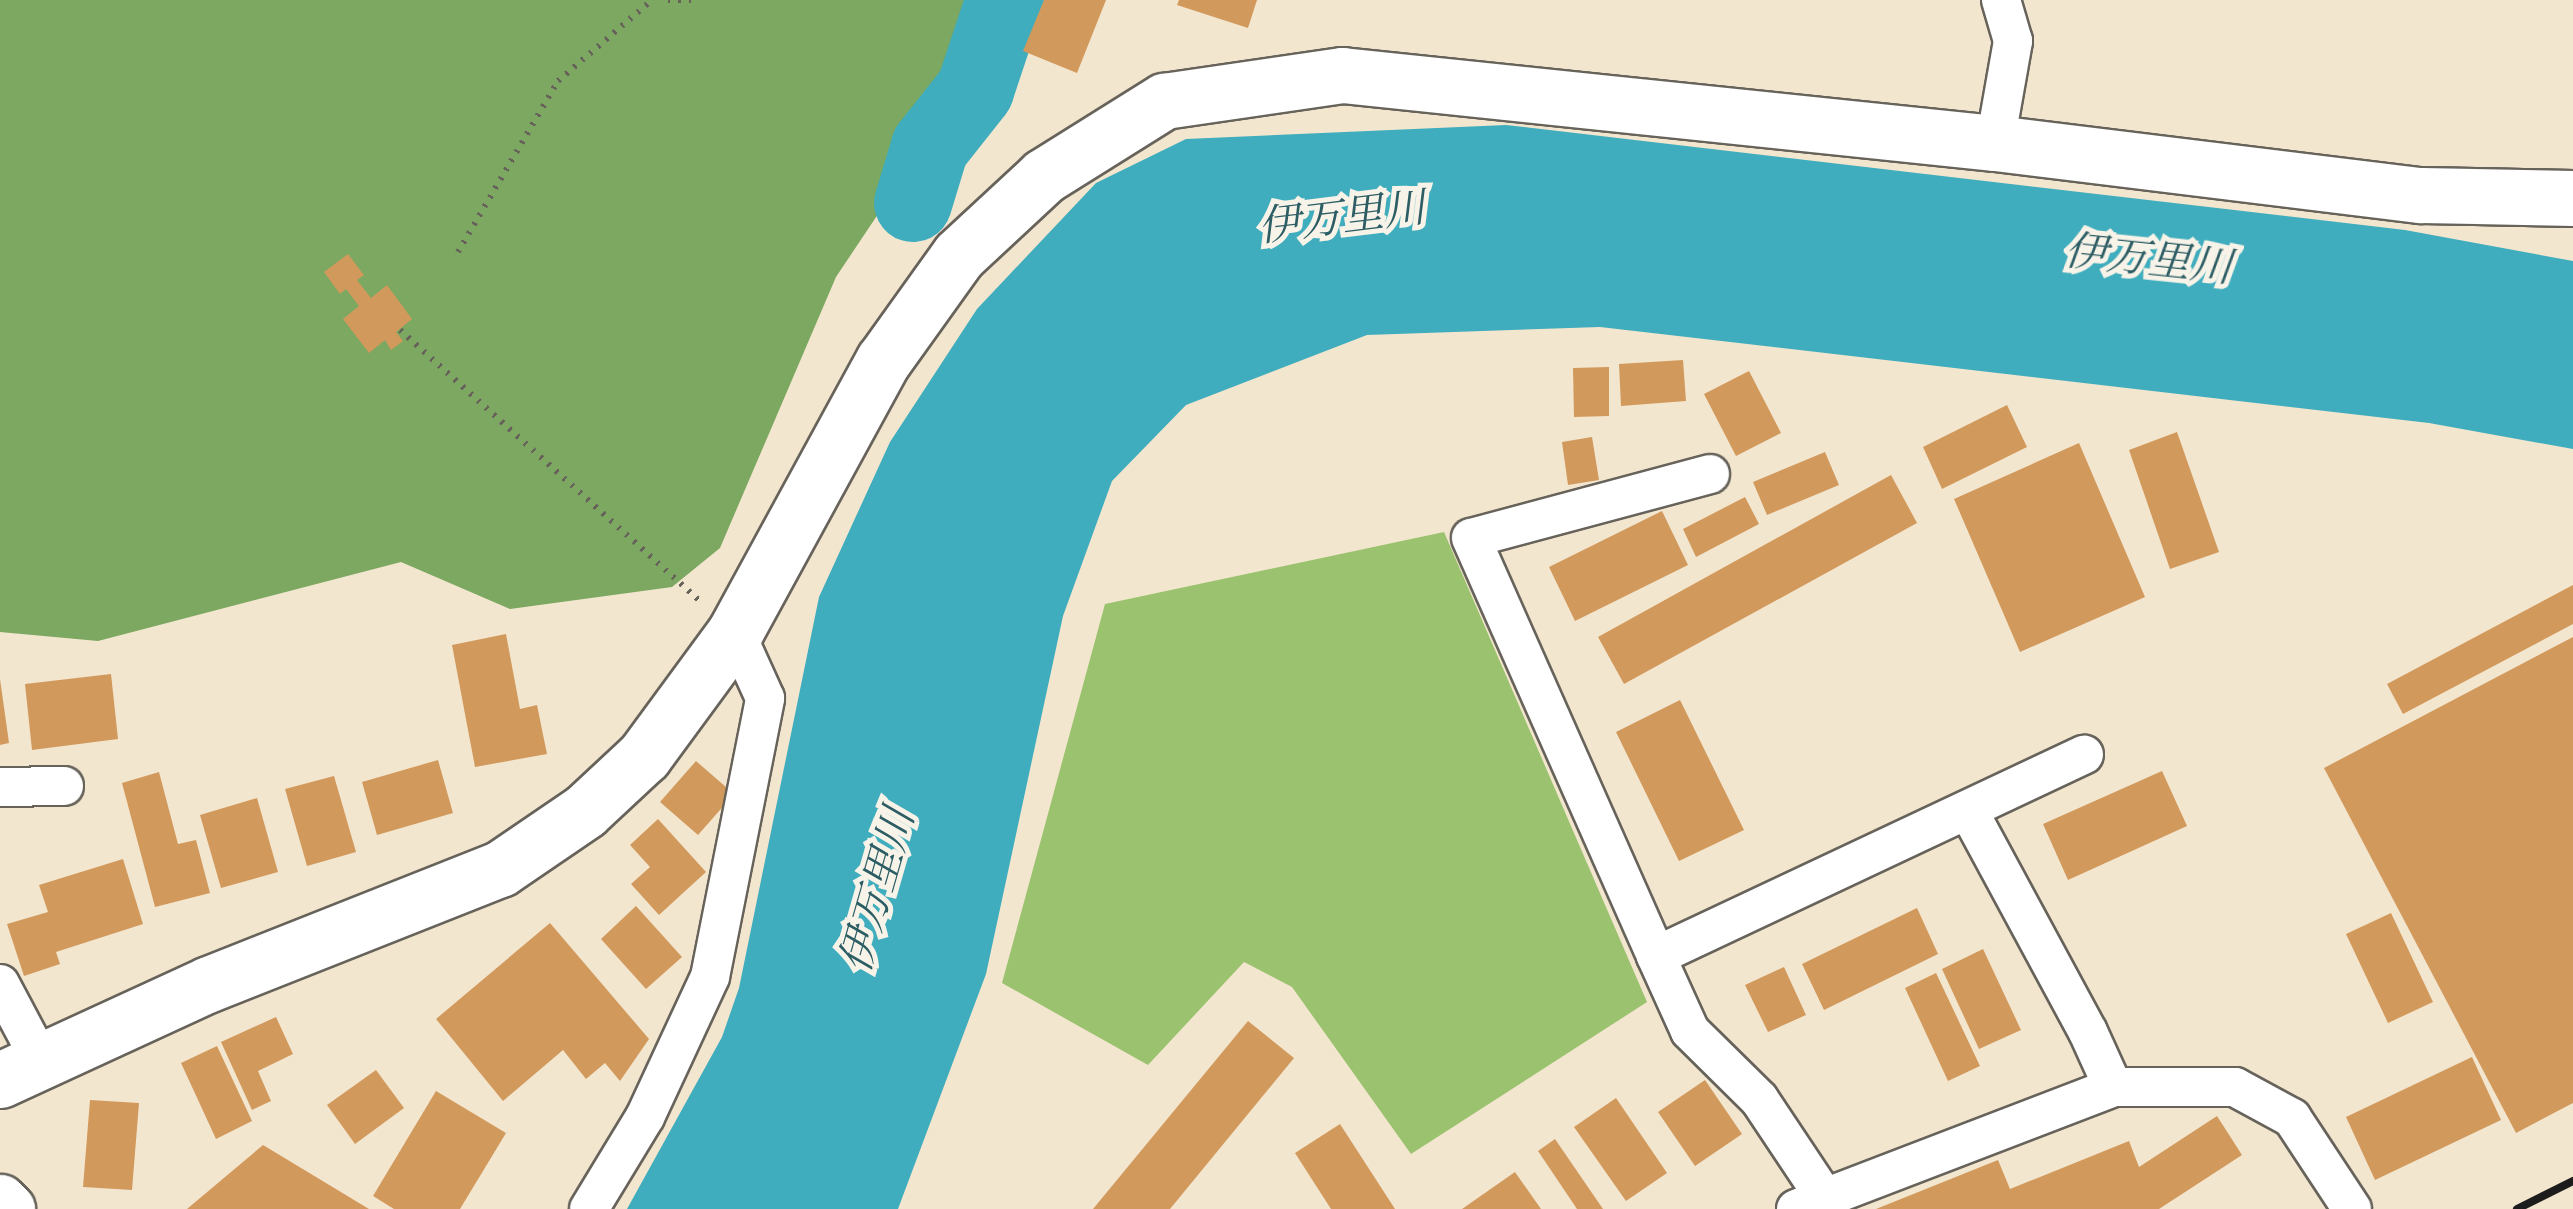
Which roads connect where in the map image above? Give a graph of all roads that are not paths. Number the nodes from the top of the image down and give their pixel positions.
1 (2000, 0) edge
2 (1995, 143) junction
3 (2573, 198) edge
4 (1710, 474) dead end
5 (735, 632) junction
6 (2084, 756) dead end
7 (64, 786) dead end
8 (0, 788) edge
9 (1968, 810) junction
10 (1656, 956) junction
11 (0, 984) edge
12 (20, 1071) edge
13 (2113, 1087) junction
14 (0, 1202) edge
15 (1809, 1202) edge
16 (7, 1209) edge
17 (589, 1209) edge
18 (2352, 1209) edge

1 - 2 street
2 - 3 street
2 - 5 street
4 - 10 street
5 - 12 street
5 - 17 street
6 - 9 street
7 - 8 street
9 - 10 street
9 - 13 street
10 - 15 street
11 - 12 street
13 - 15 street
13 - 18 street
14 - 16 street

